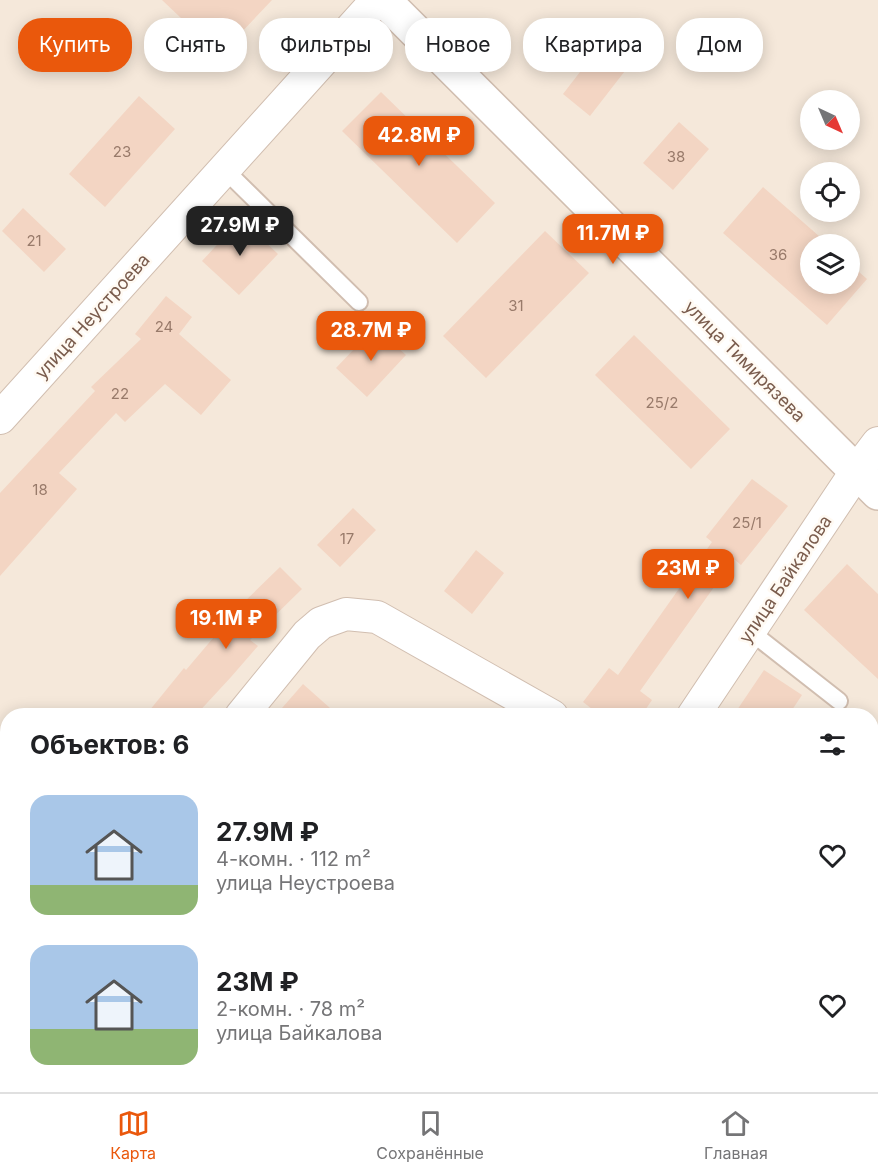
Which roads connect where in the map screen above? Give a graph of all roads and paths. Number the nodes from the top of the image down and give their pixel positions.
1 (377, 0) edge
2 (384, 0) edge
3 (224, 169) junction
4 (360, 302) dead end
5 (0, 418) edge
6 (878, 443) edge
7 (867, 482) edge
8 (751, 632) junction
9 (839, 701) dead end
10 (248, 708) edge
11 (538, 708) edge
12 (699, 708) edge

1 - 3 street, улица Неустроева
2 - 7 street, улица Тимирязева
3 - 4 lane
3 - 5 street, улица Неустроева
6 - 7 street, улица Байкалова
7 - 8 street, улица Байкалова
8 - 9 lane
8 - 12 street, улица Байкалова
10 - 11 street

